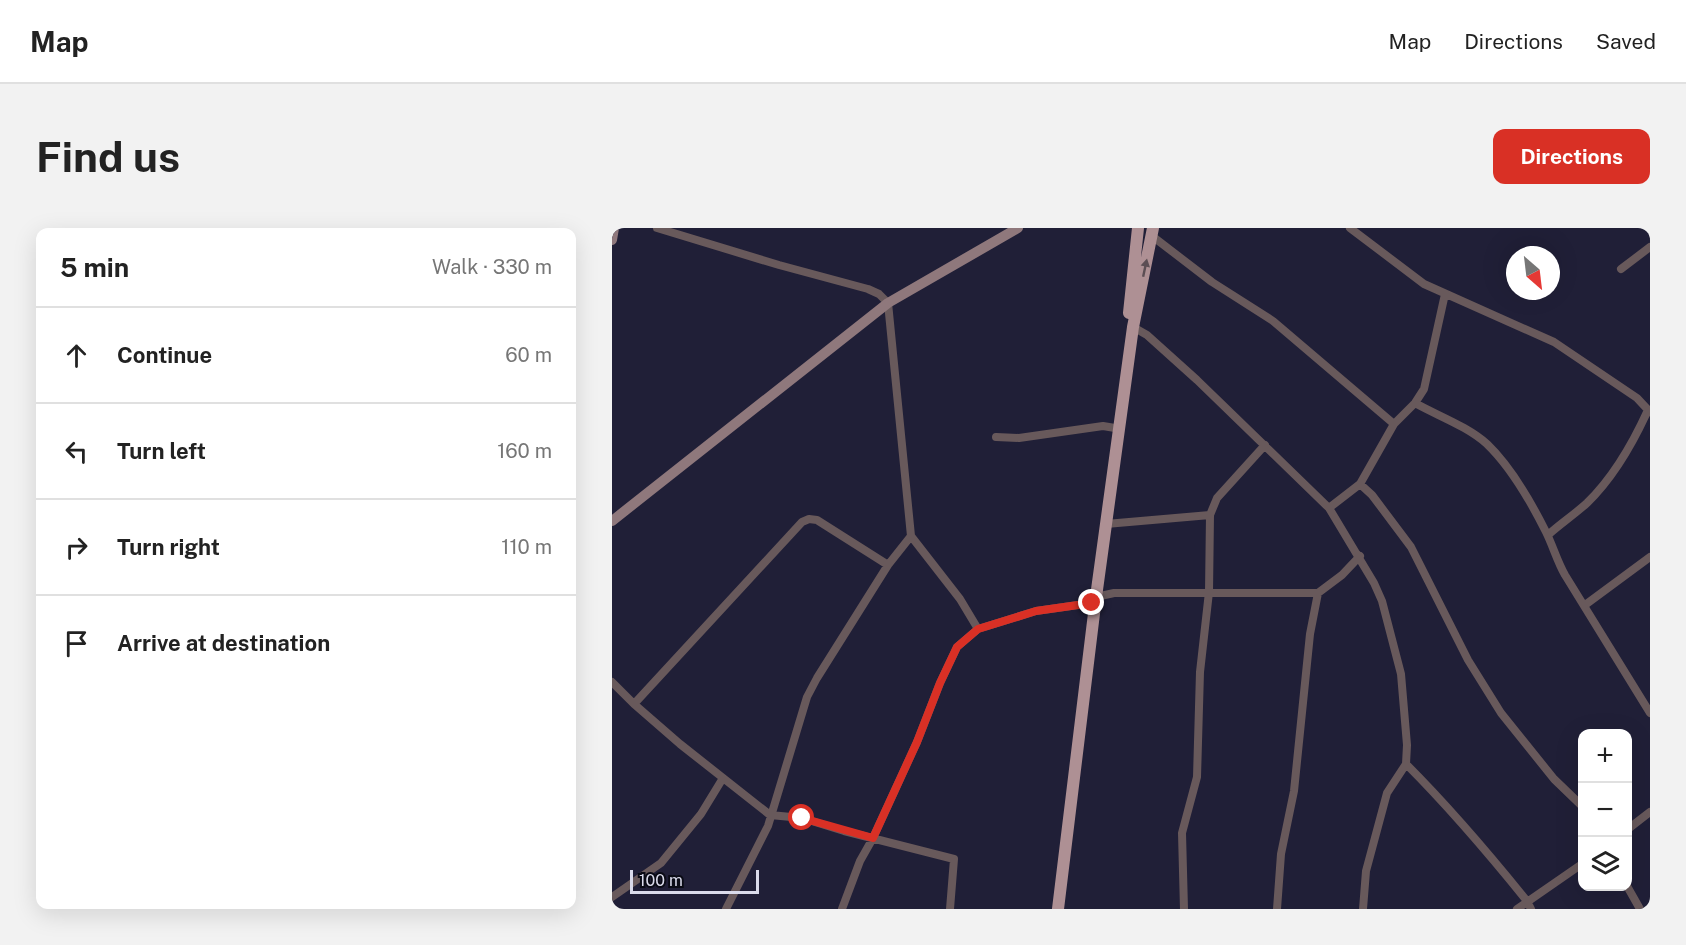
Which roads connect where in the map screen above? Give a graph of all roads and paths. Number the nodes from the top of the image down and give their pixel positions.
1 (614, 228) edge
2 (657, 228) edge
3 (1018, 228) edge
4 (1350, 228) edge
5 (1137, 229) edge
6 (1152, 232) edge
7 (612, 240) edge
8 (1650, 247) edge
9 (1621, 269) dead end
10 (1445, 294) junction
11 (888, 303) junction
12 (1133, 327) junction
13 (1415, 403) junction
14 (1649, 411) edge
15 (1394, 424) junction
16 (1115, 428) junction
17 (996, 437) dead end
18 (1265, 445) junction
19 (1360, 484) junction
20 (1329, 508) junction
21 (1210, 515) junction
22 (612, 521) edge
23 (1106, 524) junction
24 (1548, 535) junction
25 (911, 537) junction
26 (1360, 556) junction
27 (1650, 557) edge
28 (888, 565) junction
29 (1209, 592) junction
30 (1318, 593) junction
31 (1094, 600) junction
32 (1585, 605) junction
33 (978, 629) junction
34 (612, 682) edge
35 (634, 704) junction
36 (1650, 713) edge
37 (1406, 764) junction
38 (723, 778) junction
39 (1578, 802) edge
40 (1650, 812) edge
41 (770, 815) junction
42 (1632, 826) edge
43 (873, 838) junction
44 (1578, 867) edge
45 (1630, 891) edge
46 (612, 897) edge
47 (1529, 905) edge
48 (726, 909) edge
49 (842, 909) edge
50 (950, 909) edge
51 (1057, 909) edge
52 (1184, 909) edge
53 (1277, 909) edge
54 (1363, 909) edge
55 (1517, 909) edge
56 (1640, 909) edge

1 - 7 main road
2 - 11 street
3 - 11 main road
4 - 10 street
5 - 16 main road
12 -> 6 main road
6 - 15 street
8 - 9 street
10 - 13 street
10 - 14 street
11 - 22 main road
11 - 25 street
12 - 18 street
12 - 23 main road
13 - 15 street
13 - 24 street
14 - 24 street
15 - 19 street
16 - 17 street
16 - 31 main road
18 - 20 street
18 - 21 street
19 - 20 street
19 - 39 street
20 - 26 street
21 - 23 street
21 - 29 street
23 - 31 main road
24 - 32 street
25 - 28 street
25 - 33 street
26 - 30 street
26 - 37 street
27 - 32 street
28 - 35 street
28 - 41 street
29 - 30 street
29 - 31 street
29 - 52 street
30 - 53 street
31 - 33 street
31 - 51 main road
32 - 36 street
33 - 43 street
34 - 35 street
35 - 38 street
37 - 47 street
37 - 54 street
38 - 41 street
38 - 46 street
40 - 42 street
41 - 43 street
41 - 48 street
43 - 49 street
43 - 50 street
44 - 47 street
45 - 56 street
47 - 55 street

